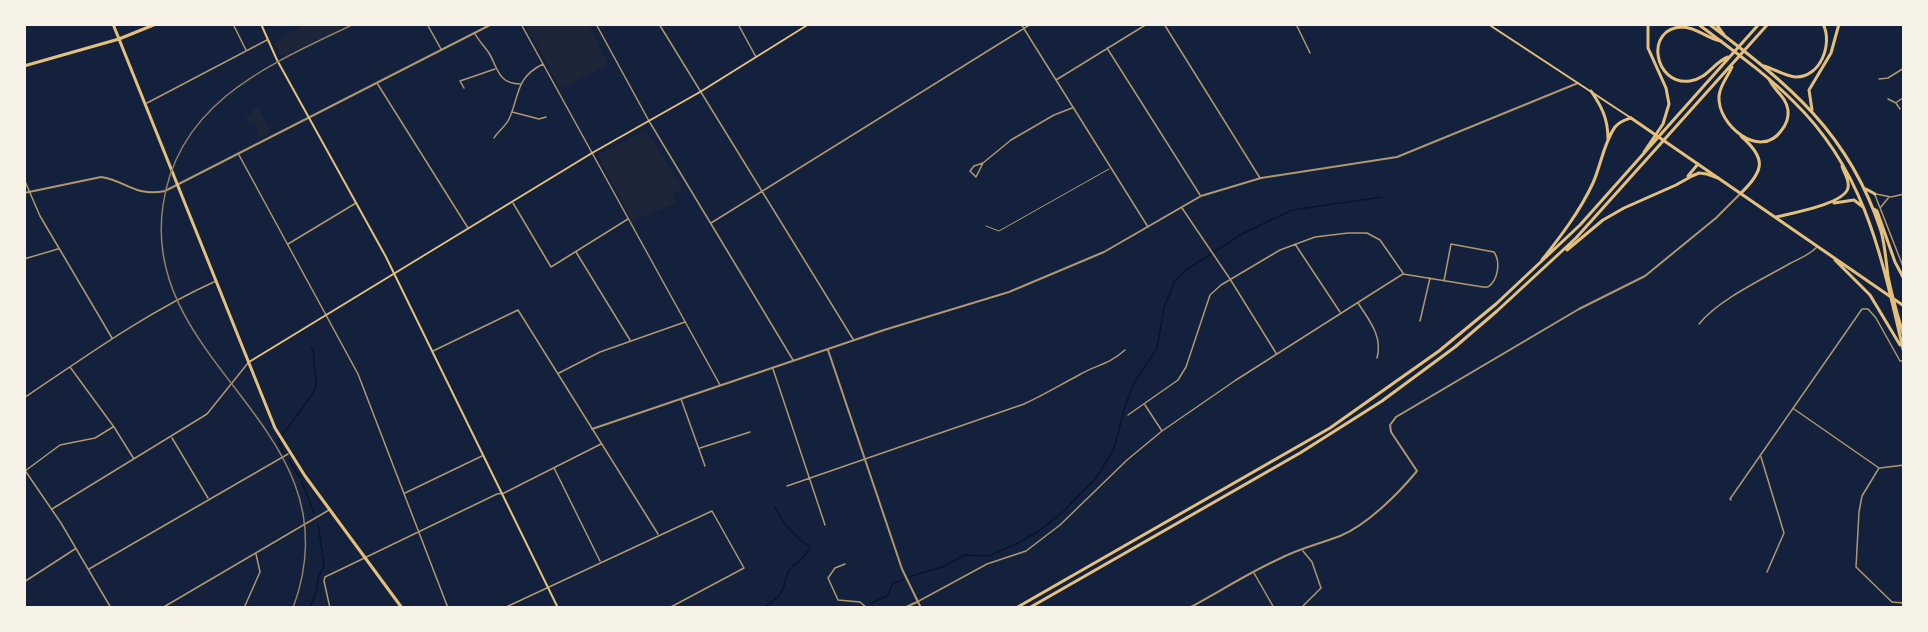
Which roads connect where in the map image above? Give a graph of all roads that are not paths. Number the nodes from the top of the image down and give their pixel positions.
1 (113, 24) edge
2 (156, 24) edge
3 (233, 24) edge
4 (261, 24) edge
5 (427, 24) edge
6 (492, 24) edge
7 (521, 24) edge
8 (596, 24) edge
9 (659, 24) edge
10 (738, 24) edge
11 (809, 24) edge
12 (1021, 24) edge
13 (1031, 24) edge
14 (1147, 24) edge
15 (1164, 24) edge
16 (1296, 24) edge
17 (1488, 24) edge
18 (1648, 24) edge
19 (1698, 24) edge
20 (1709, 24) edge
21 (1716, 24) edge
22 (1759, 24) edge
23 (1768, 24) edge
24 (1773, 24) edge
25 (1823, 24) edge
26 (1839, 24) edge
27 (1024, 29) junction
28 (1763, 30) junction
29 (475, 33) junction
30 (1724, 35) junction
31 (119, 39) junction
32 (268, 39) junction
33 (1721, 41) junction
34 (1107, 48) junction
35 (441, 50) junction
36 (246, 51) junction
37 (1310, 53) dead end
38 (1730, 56) junction
39 (756, 57) junction
40 (1734, 63) junction
41 (543, 64) junction
42 (24, 66) edge
43 (1764, 66) junction
44 (1904, 68) edge
45 (495, 69) junction
46 (1769, 79) junction
47 (1879, 79) dead end
48 (1056, 80) junction
49 (377, 82) junction
50 (1578, 83) junction
51 (520, 84) junction
52 (464, 88) dead end
53 (1591, 91) junction
54 (700, 92) junction
55 (1904, 98) edge
56 (1888, 99) dead end
57 (1896, 103) junction
58 (145, 104) junction
59 (1073, 107) junction
60 (1900, 109) dead end
61 (1812, 110) junction
62 (512, 111) junction
63 (309, 117) junction
64 (546, 117) dead end
65 (1631, 118) junction
66 (649, 121) junction
67 (1737, 131) junction
68 (494, 138) dead end
69 (1608, 141) junction
70 (592, 153) junction
71 (239, 154) junction
72 (1644, 154) junction
73 (1841, 161) junction
74 (983, 163) junction
75 (1698, 164) junction
76 (1111, 168) junction
77 (1261, 178) junction
78 (1718, 178) junction
79 (24, 179) edge
80 (1685, 180) junction
81 (178, 185) junction
82 (1865, 189) junction
83 (761, 191) junction
84 (29, 192) junction
85 (24, 193) edge
86 (1741, 193) junction
87 (1875, 194) junction
88 (1904, 194) edge
89 (1201, 196) junction
90 (1890, 197) junction
91 (513, 201) junction
92 (357, 202) junction
93 (1829, 203) junction
94 (1880, 207) junction
95 (1182, 208) junction
96 (1872, 208) junction
97 (1866, 209) junction
98 (1776, 217) junction
99 (629, 219) junction
100 (711, 223) junction
101 (986, 226) dead end
102 (1148, 227) junction
103 (468, 228) junction
104 (1295, 243) junction
105 (288, 244) junction
106 (1818, 246) junction
107 (59, 248) junction
108 (576, 252) junction
109 (1832, 256) junction
110 (24, 259) edge
111 (1549, 264) junction
112 (1885, 265) junction
113 (1904, 268) edge
114 (1535, 269) junction
115 (394, 273) junction
116 (1403, 274) junction
117 (1430, 278) junction
118 (1230, 279) junction
119 (1904, 279) edge
120 (217, 281) junction
121 (1444, 281) junction
122 (1358, 302) junction
123 (1904, 306) edge
124 (1341, 313) junction
125 (327, 315) junction
126 (1420, 321) dead end
127 (686, 322) junction
128 (1699, 324) dead end
129 (113, 338) junction
130 (1904, 338) edge
131 (854, 340) junction
132 (630, 341) junction
133 (828, 350) junction
134 (1125, 350) dead end
135 (432, 352) junction
136 (1904, 352) edge
137 (1276, 354) junction
138 (1377, 358) dead end
139 (794, 361) junction
140 (1904, 361) edge
141 (248, 362) junction
142 (70, 367) junction
143 (773, 367) junction
144 (558, 373) junction
145 (720, 385) junction
146 (24, 399) edge
147 (681, 399) junction
148 (1144, 404) junction
149 (1793, 409) junction
150 (1128, 415) dead end
151 (113, 426) junction
152 (592, 429) junction
153 (1162, 431) junction
154 (750, 432) dead end
155 (171, 437) junction
156 (601, 443) junction
157 (699, 448) junction
158 (289, 453) junction
159 (1760, 455) junction
160 (482, 456) junction
161 (135, 460) junction
162 (865, 460) junction
163 (1904, 465) edge
164 (705, 466) dead end
165 (554, 468) junction
166 (1880, 468) junction
167 (25, 470) edge
168 (809, 479) junction
169 (787, 486) dead end
170 (405, 493) junction
171 (501, 493) junction
172 (209, 500) junction
173 (1731, 501) dead end
174 (52, 509) junction
175 (330, 509) junction
176 (825, 525) dead end
177 (419, 531) junction
178 (659, 535) junction
179 (76, 548) junction
180 (1301, 549) junction
181 (255, 553) junction
182 (366, 556) junction
183 (601, 562) junction
184 (845, 564) dead end
185 (89, 569) junction
186 (1253, 572) junction
187 (1767, 572) dead end
188 (24, 582) edge
189 (547, 588) junction
190 (917, 602) junction
191 (1904, 603) edge
192 (111, 608) edge
193 (162, 608) edge
194 (244, 608) edge
195 (330, 608) edge
196 (402, 608) edge
197 (448, 608) edge
198 (504, 608) edge
199 (558, 608) edge
200 (669, 608) edge
201 (867, 608) edge
202 (904, 608) edge
203 (921, 608) edge
204 (1016, 608) edge
205 (1029, 608) edge
206 (1189, 608) edge
207 (1274, 608) edge
208 (1301, 608) edge

1 - 31 main road
2 - 31 main road
3 - 36 street
4 - 32 main road
5 - 35 street
6 - 29 street
7 - 41 street
8 - 66 street
9 - 54 street
10 - 39 street
11 - 39 main road
12 - 27 street
13 - 27 street
14 - 34 street
15 - 77 street
16 - 37 street
17 - 50 main road
18 - 72 main road
19 - 33 main road
20 - 30 main road
21 - 30 main road
22 - 38 main road
23 - 28 main road
24 - 28 main road
25 - 43 main road
26 - 61 main road
27 - 48 street
27 - 83 street
28 - 40 main road
29 - 35 street
29 - 45 street
30 - 43 main road
31 - 42 main road
31 - 58 main road
32 - 36 street
32 - 63 main road
33 - 38 main road
33 - 46 main road
34 - 48 street
34 - 89 street
35 - 49 street
36 - 58 street
38 - 72 main road
39 - 54 main road
40 - 67 main road
40 - 111 main road
41 - 51 street
41 - 70 street
43 - 61 main road
44 - 47 street
45 - 51 street
45 - 52 street
46 - 67 main road
46 - 73 main road
48 - 59 street
49 - 63 street
49 - 103 street
50 - 53 main road
50 - 77 street
51 - 62 street
53 - 65 main road
53 - 69 main road
54 - 66 main road
54 - 83 street
55 - 57 street
56 - 57 street
57 - 60 street
58 - 81 main road
59 - 74 street
59 - 76 street
61 - 82 main road
62 - 64 street
62 - 68 street
63 - 71 street
63 - 92 main road
65 - 69 main road
65 - 75 main road
66 - 70 main road
66 - 100 street
67 - 86 main road
69 - 114 main road
70 - 91 main road
70 - 99 street
71 - 81 street
71 - 105 street
72 - 114 main road
73 - 93 main road
73 - 97 main road
74 - 74 street
75 - 78 main road
75 - 80 main road
76 - 101 lane
76 - 102 street
77 - 89 street
78 - 80 main road
78 - 86 main road
79 - 84 street
80 - 111 main road
81 - 84 street
81 - 120 main road
82 - 87 main road
82 - 96 main road
83 - 100 street
83 - 131 street
84 - 85 street
84 - 107 street
86 - 98 main road
86 - 180 street
87 - 90 street
87 - 94 street
88 - 90 street
89 - 95 street
90 - 94 street
91 - 103 main road
91 - 108 street
92 - 105 street
92 - 115 main road
93 - 97 main road
93 - 98 main road
94 - 113 street
95 - 102 street
95 - 118 street
96 - 112 main road
96 - 119 main road
97 - 112 main road
98 - 106 main road
99 - 108 street
99 - 127 street
100 - 139 street
102 - 131 street
103 - 115 main road
104 - 116 street
104 - 118 street
104 - 124 street
105 - 125 street
106 - 109 main road
106 - 128 street
107 - 110 street
107 - 129 street
108 - 132 street
109 - 123 main road
109 - 136 main road
111 - 205 main road
112 - 130 main road
112 - 136 main road
114 - 204 main road
115 - 125 main road
115 - 135 main road
116 - 117 street
116 - 122 street
117 - 121 street
117 - 126 street
118 - 137 street
118 - 148 street
120 - 129 street
120 - 141 main road
121 - 121 street
122 - 124 street
122 - 138 street
124 - 137 street
125 - 141 main road
125 - 170 street
127 - 132 street
127 - 145 street
129 - 142 street
131 - 133 street
132 - 144 street
133 - 139 street
133 - 162 street
134 - 162 street
135 - 144 street
135 - 160 main road
137 - 153 street
139 - 143 street
140 - 149 street
141 - 155 street
141 - 158 main road
142 - 146 street
142 - 151 street
143 - 145 street
143 - 168 street
144 - 152 street
145 - 147 street
147 - 152 street
147 - 157 street
148 - 150 street
148 - 153 street
149 - 159 street
149 - 166 street
151 - 161 street
151 - 167 street
152 - 156 street
153 - 190 street
154 - 157 street
155 - 161 street
155 - 172 street
156 - 165 street
156 - 178 street
157 - 164 street
158 - 172 street
158 - 175 main road
159 - 173 street
159 - 187 street
160 - 170 street
160 - 171 main road
161 - 174 street
162 - 168 street
162 - 190 street
163 - 166 street
165 - 171 street
165 - 183 street
166 - 191 street
167 - 174 street
168 - 169 street
168 - 176 street
170 - 177 street
171 - 177 street
171 - 189 main road
172 - 185 street
174 - 179 street
175 - 181 street
175 - 182 main road
177 - 182 street
177 - 197 street
178 - 183 street
178 - 200 street
179 - 185 street
179 - 188 street
180 - 186 street
180 - 208 street
181 - 193 street
181 - 194 street
182 - 195 street
182 - 196 main road
183 - 189 street
184 - 201 street
185 - 192 street
186 - 206 street
186 - 207 street
189 - 198 street
189 - 199 main road
190 - 202 street
190 - 203 street

